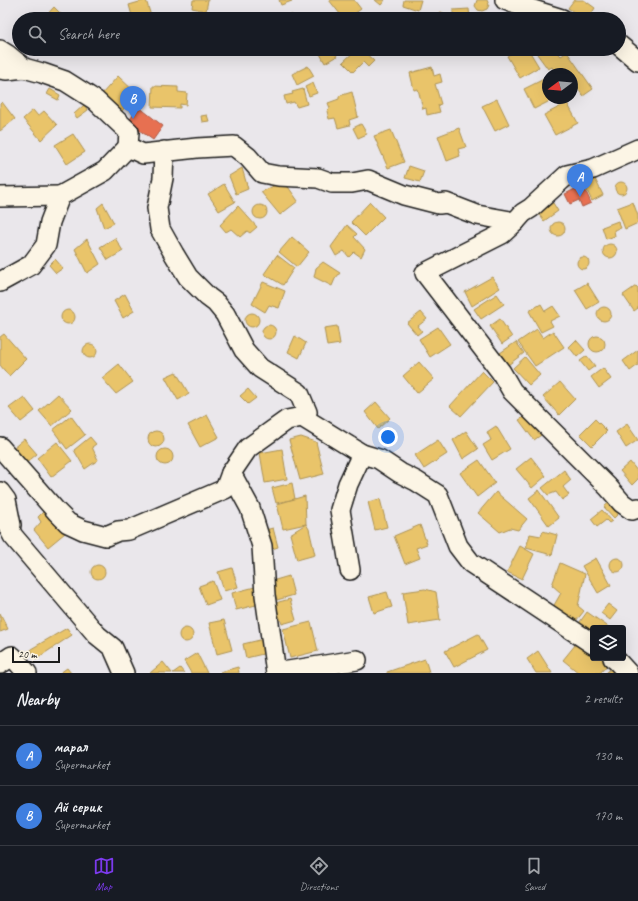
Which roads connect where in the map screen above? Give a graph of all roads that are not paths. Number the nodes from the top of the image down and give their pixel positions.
1 (506, 0) edge
2 (540, 12) edge
3 (0, 50) edge
4 (626, 50) edge
5 (638, 61) edge
6 (24, 68) junction
7 (0, 69) edge
8 (128, 147) junction
9 (638, 149) edge
10 (164, 151) junction
11 (60, 196) junction
12 (0, 197) edge
13 (515, 222) junction
14 (0, 282) edge
15 (302, 417) junction
16 (0, 446) edge
17 (362, 454) junction
18 (231, 473) junction
19 (0, 492) edge
20 (638, 508) edge
21 (0, 511) edge
22 (13, 536) junction
23 (350, 570) dead end
24 (590, 642) edge
25 (357, 660) dead end
26 (617, 661) edge
27 (0, 664) edge
28 (27, 673) edge
29 (124, 673) edge
30 (276, 673) edge
31 (628, 673) edge

1 - 2 street
3 - 6 street
4 - 5 street
6 - 7 street
6 - 8 street
8 - 10 street
8 - 11 street
9 - 13 street
10 - 13 street
10 - 15 street
11 - 12 street
11 - 14 street
13 - 20 street
15 - 17 street
15 - 18 street
16 - 18 street
17 - 23 street
17 - 24 street
18 - 30 street
19 - 22 street
21 - 22 street
22 - 29 street
25 - 30 street
26 - 31 street
27 - 28 street

